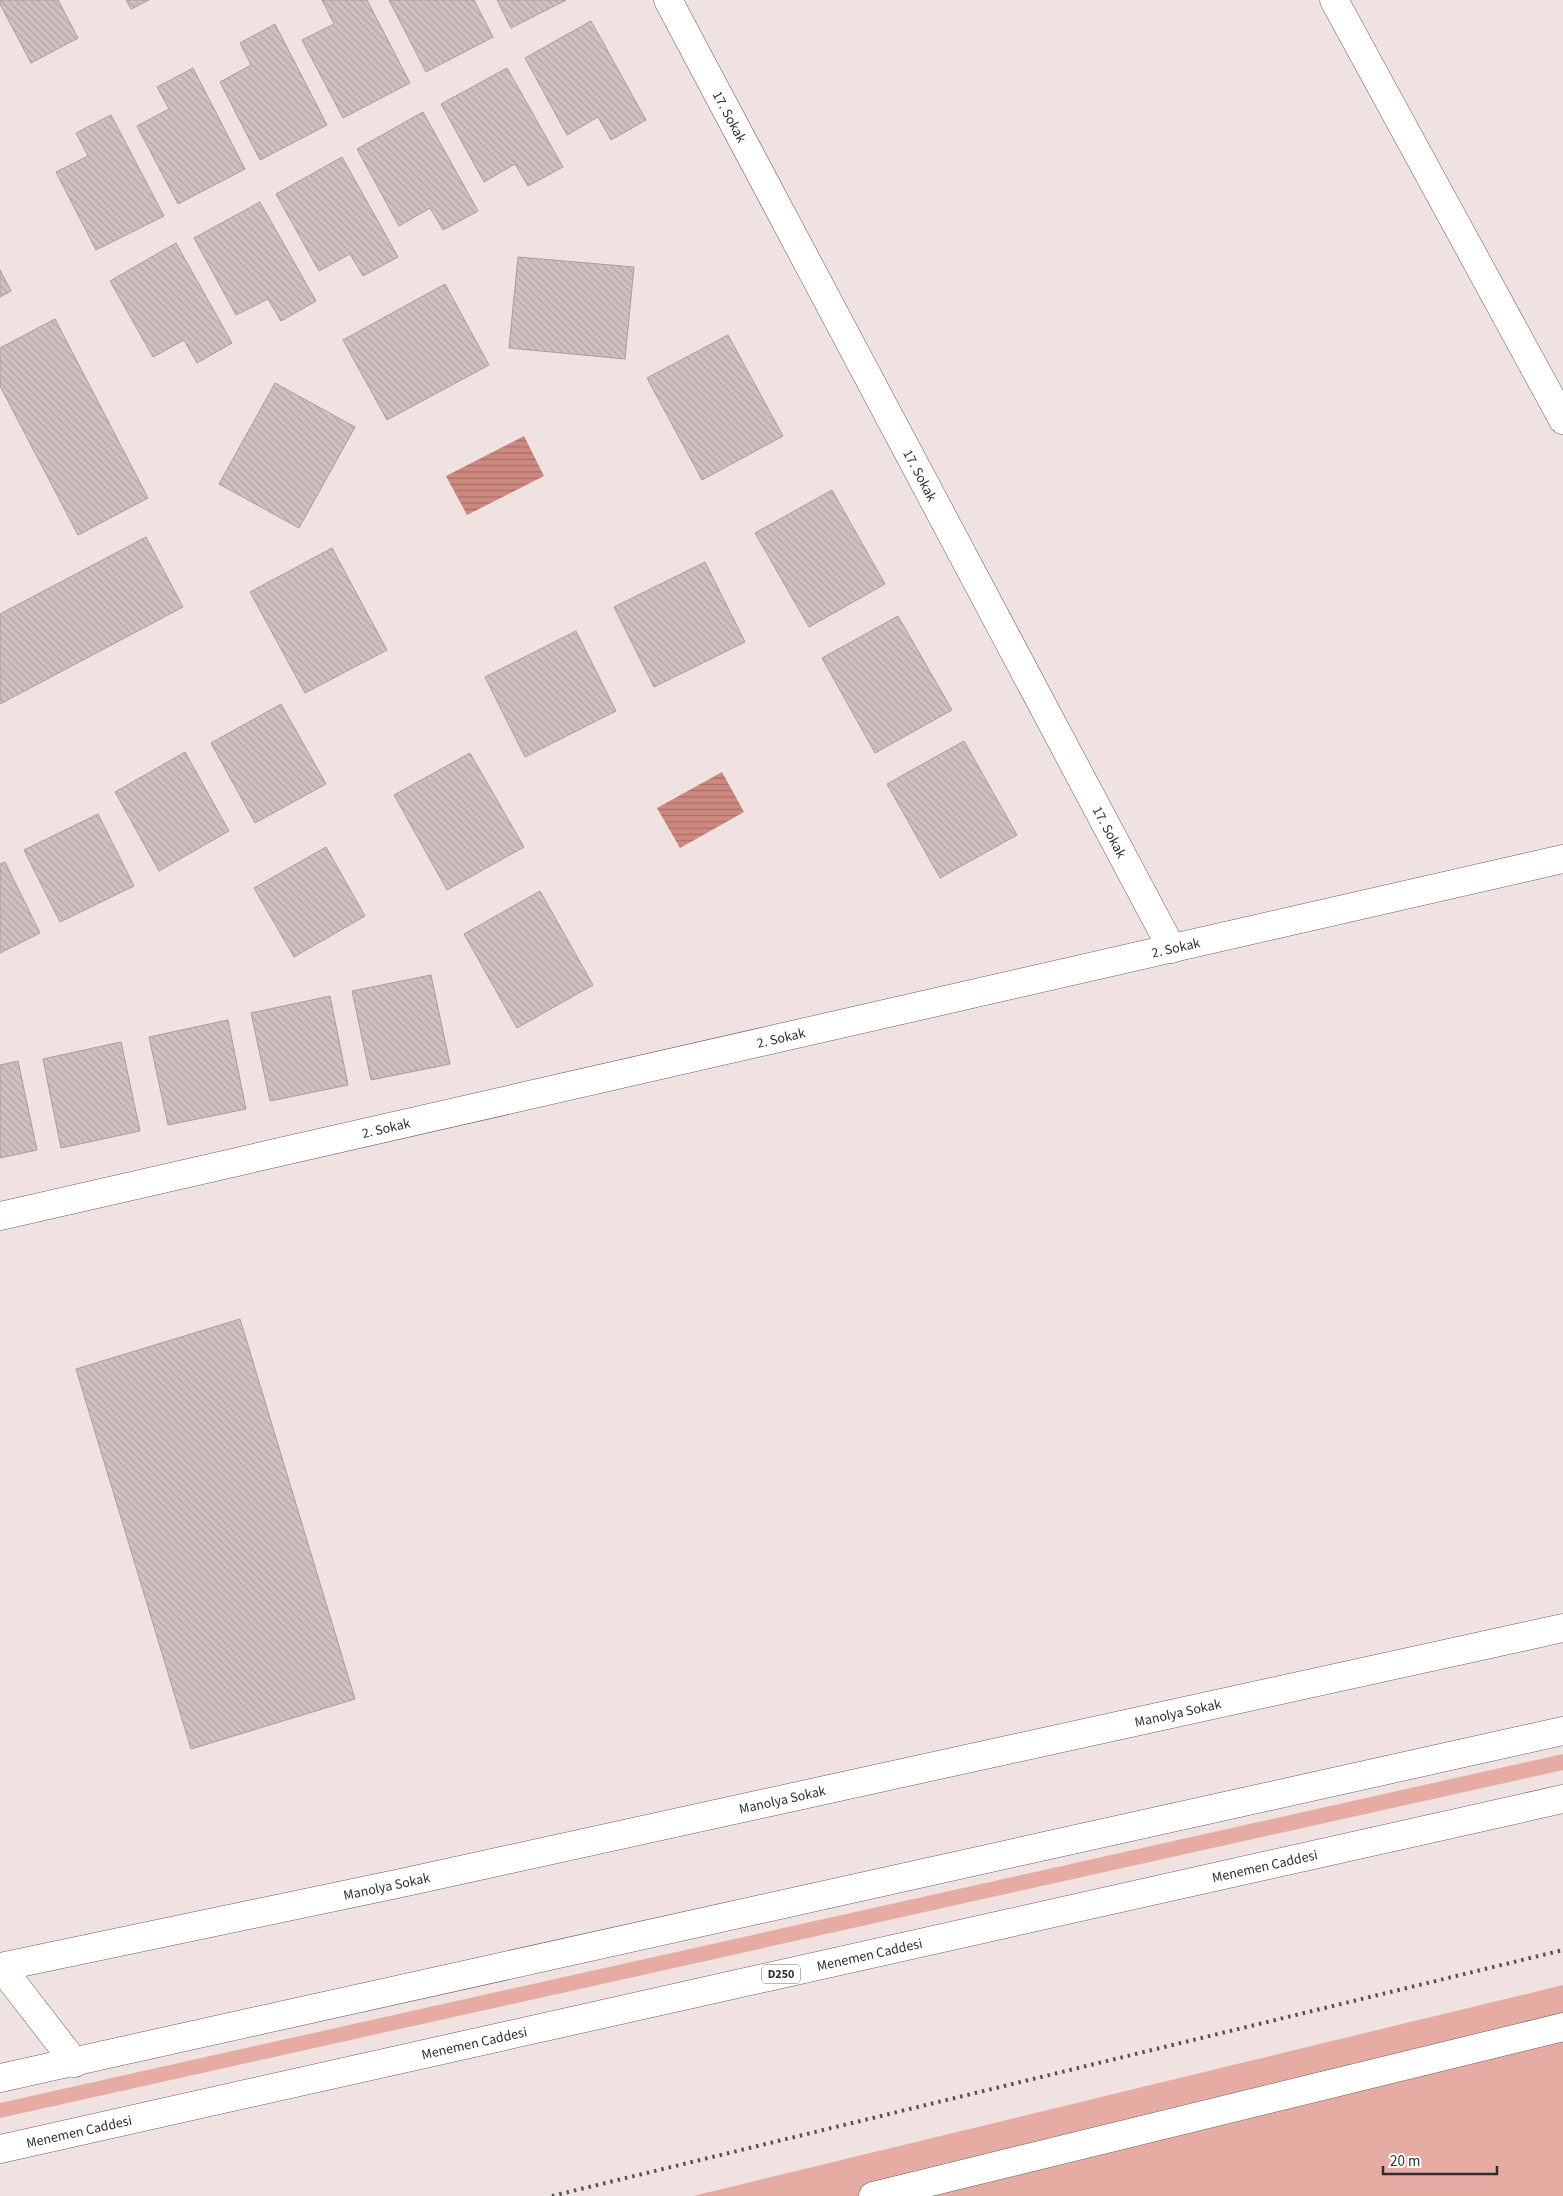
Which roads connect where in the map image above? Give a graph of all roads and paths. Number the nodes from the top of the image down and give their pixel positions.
1 (668, 0) edge
2 (1334, 0) edge
3 (1563, 420) edge
4 (1563, 858) edge
5 (1172, 949) junction
6 (0, 1216) edge
7 (1563, 1628) edge
8 (1563, 1731) edge
9 (1563, 1799) edge
10 (0, 1966) edge
11 (1563, 2027) edge
12 (75, 2063) junction
13 (0, 2078) edge
14 (0, 2149) edge
15 (873, 2196) edge

1 - 5 main road, 17. Sokak
2 - 3 main road
4 - 5 main road, 2. Sokak
5 - 6 main road, 2. Sokak
7 - 10 main road, Manolya Sokak
8 - 12 main road
9 - 14 main road, Menemen Caddesi / D250
10 - 12 main road
11 - 15 main road
12 - 13 main road

